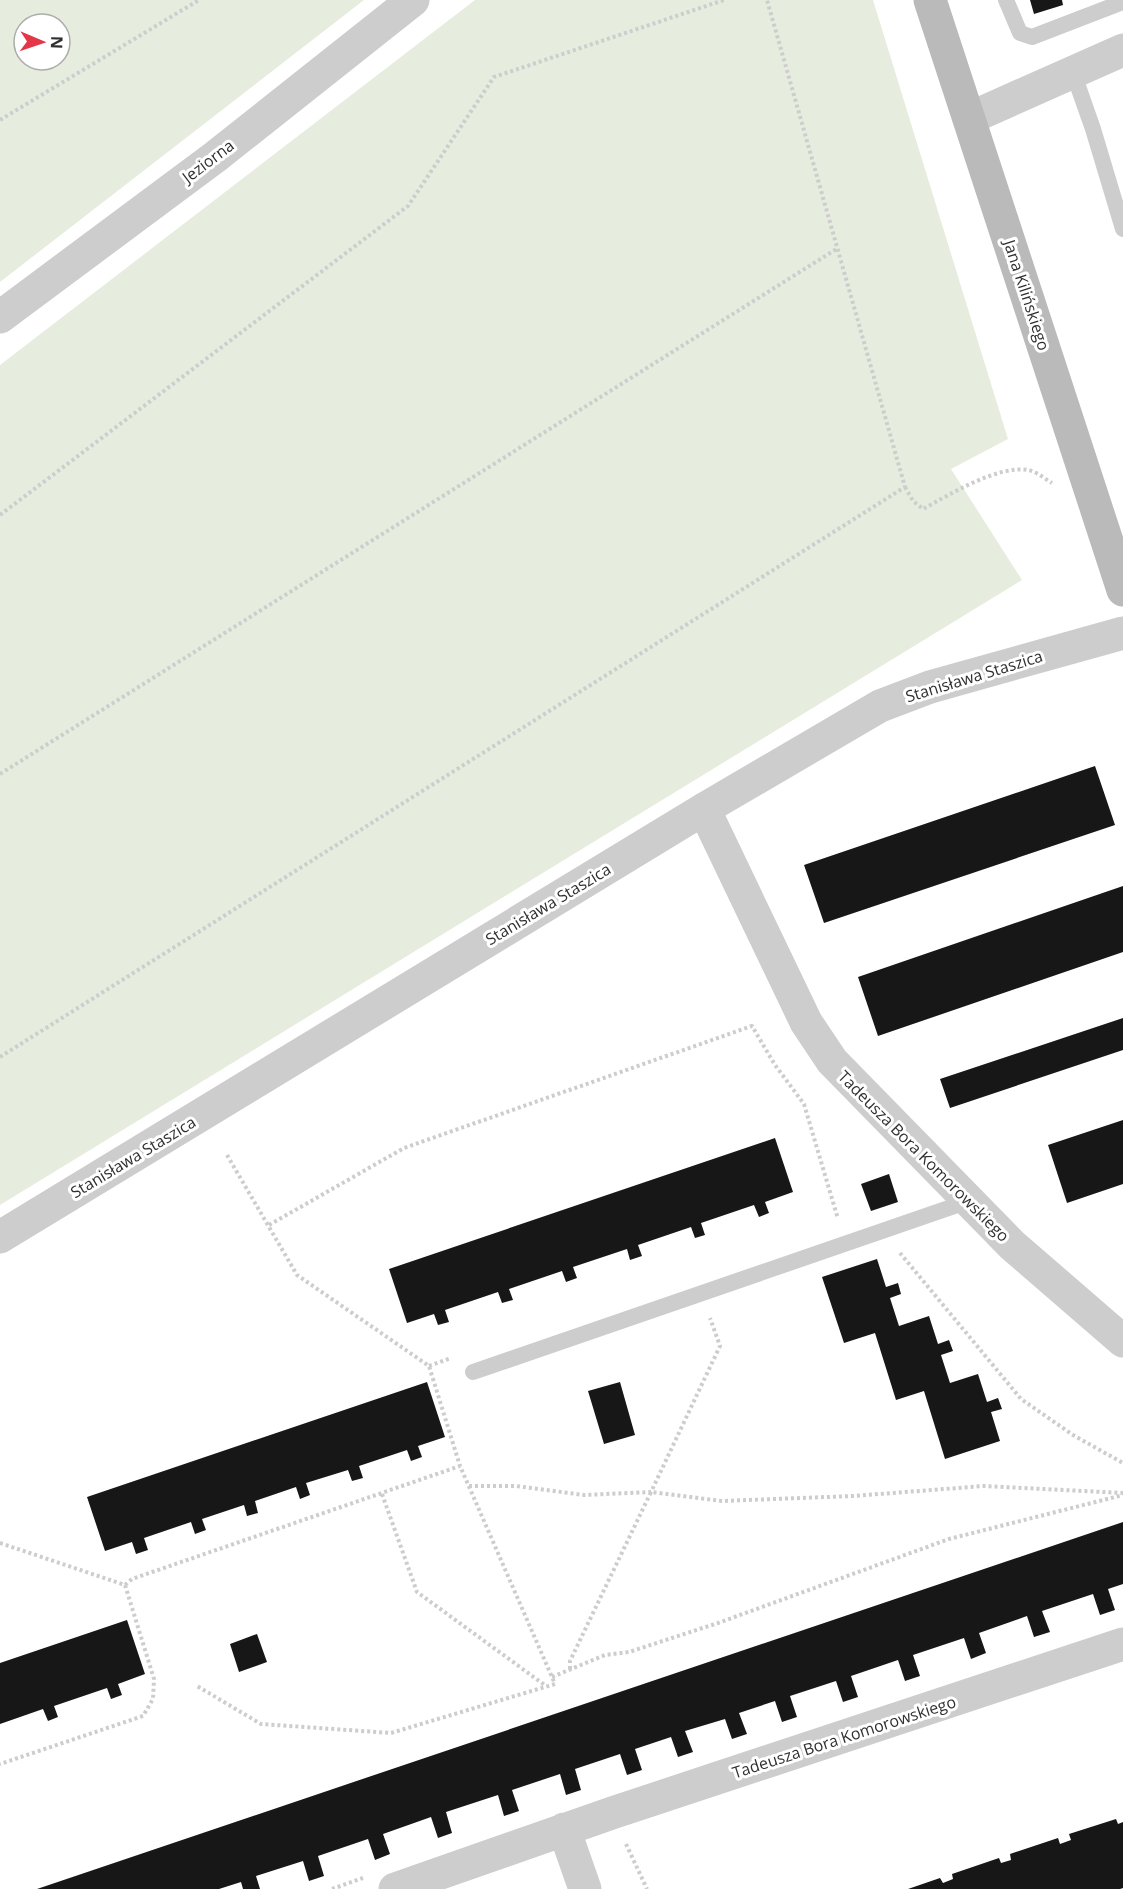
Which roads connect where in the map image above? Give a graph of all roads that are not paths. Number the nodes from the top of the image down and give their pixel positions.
1 (413, 0) edge
2 (930, 0) edge
3 (1006, 0) edge
4 (1123, 2) edge
5 (1123, 50) edge
6 (1073, 72) junction
7 (969, 118) junction
8 (1123, 230) edge
9 (0, 317) edge
10 (1123, 590) edge
11 (1123, 633) edge
12 (704, 809) junction
13 (969, 1201) junction
14 (0, 1237) edge
15 (1123, 1341) edge
16 (473, 1372) dead end
17 (1123, 1644) edge
18 (564, 1829) junction
19 (394, 1889) edge
20 (585, 1889) edge

1 - 9 street, Jeziorna
2 - 7 main road, Jana Kilińskiego
3 - 4 lane
5 - 6 street
6 - 7 street
6 - 8 lane
7 - 10 main road, Jana Kilińskiego
11 - 12 street, Stanisława Staszica
12 - 13 street, Tadeusza Bora Komorowskiego
12 - 14 street, Stanisława Staszica
13 - 15 street, Tadeusza Bora Komorowskiego
13 - 16 lane
17 - 18 street, Tadeusza Bora Komorowskiego
18 - 19 street, Tadeusza Bora Komorowskiego
18 - 20 street

